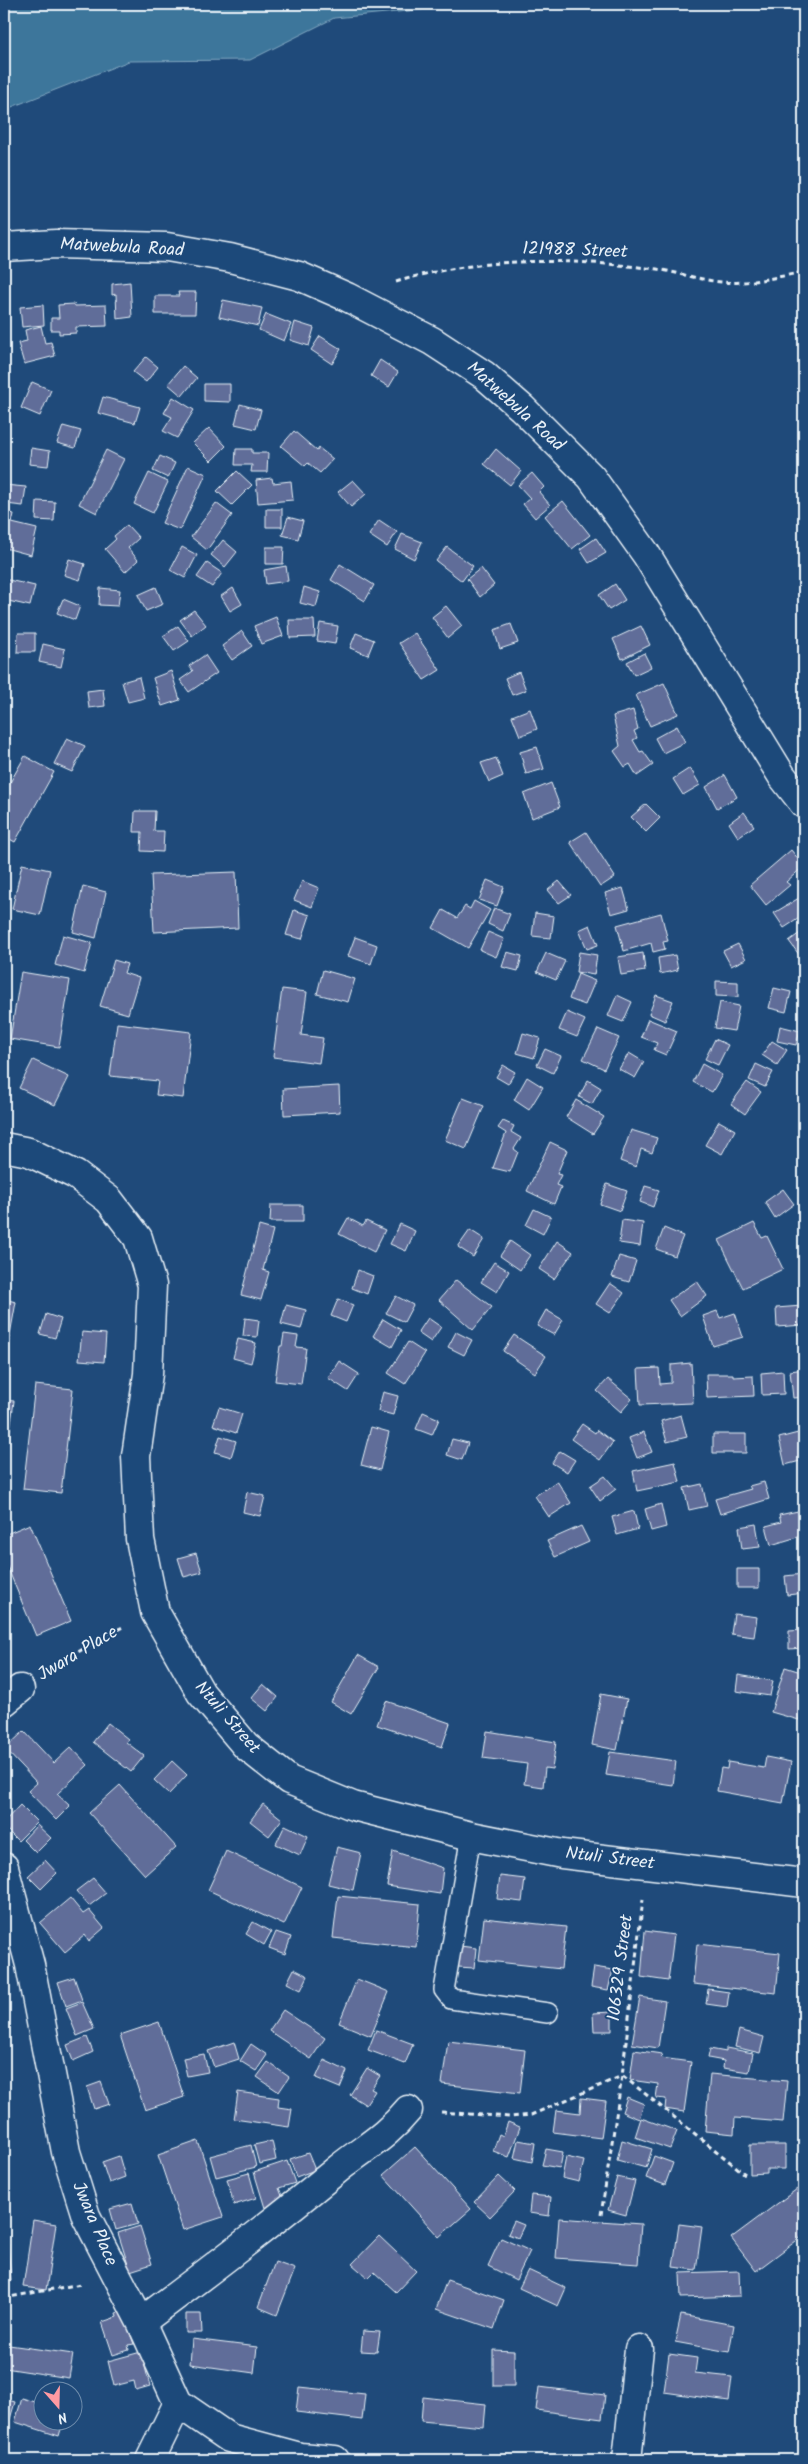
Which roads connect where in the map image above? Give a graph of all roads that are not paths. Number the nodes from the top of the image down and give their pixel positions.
1 (4, 248) edge
2 (804, 804) edge
3 (4, 1146) edge
4 (471, 1836) junction
5 (4, 1868) edge
6 (804, 1883) edge
7 (548, 2013) dead end
8 (408, 2110) road end
9 (142, 2322) junction
10 (639, 2349) dead end
11 (178, 2403) junction
12 (150, 2460) edge
13 (335, 2460) edge
14 (627, 2460) edge

1 - 2 street, Matwebula Road
3 - 4 street, Ntuli Street
4 - 6 street, Ntuli Street
4 - 7 lane
5 - 9 street, Jwara Place
8 - 9 street
9 - 11 street, Jwara Place
10 - 14 street
11 - 12 street
11 - 13 street

